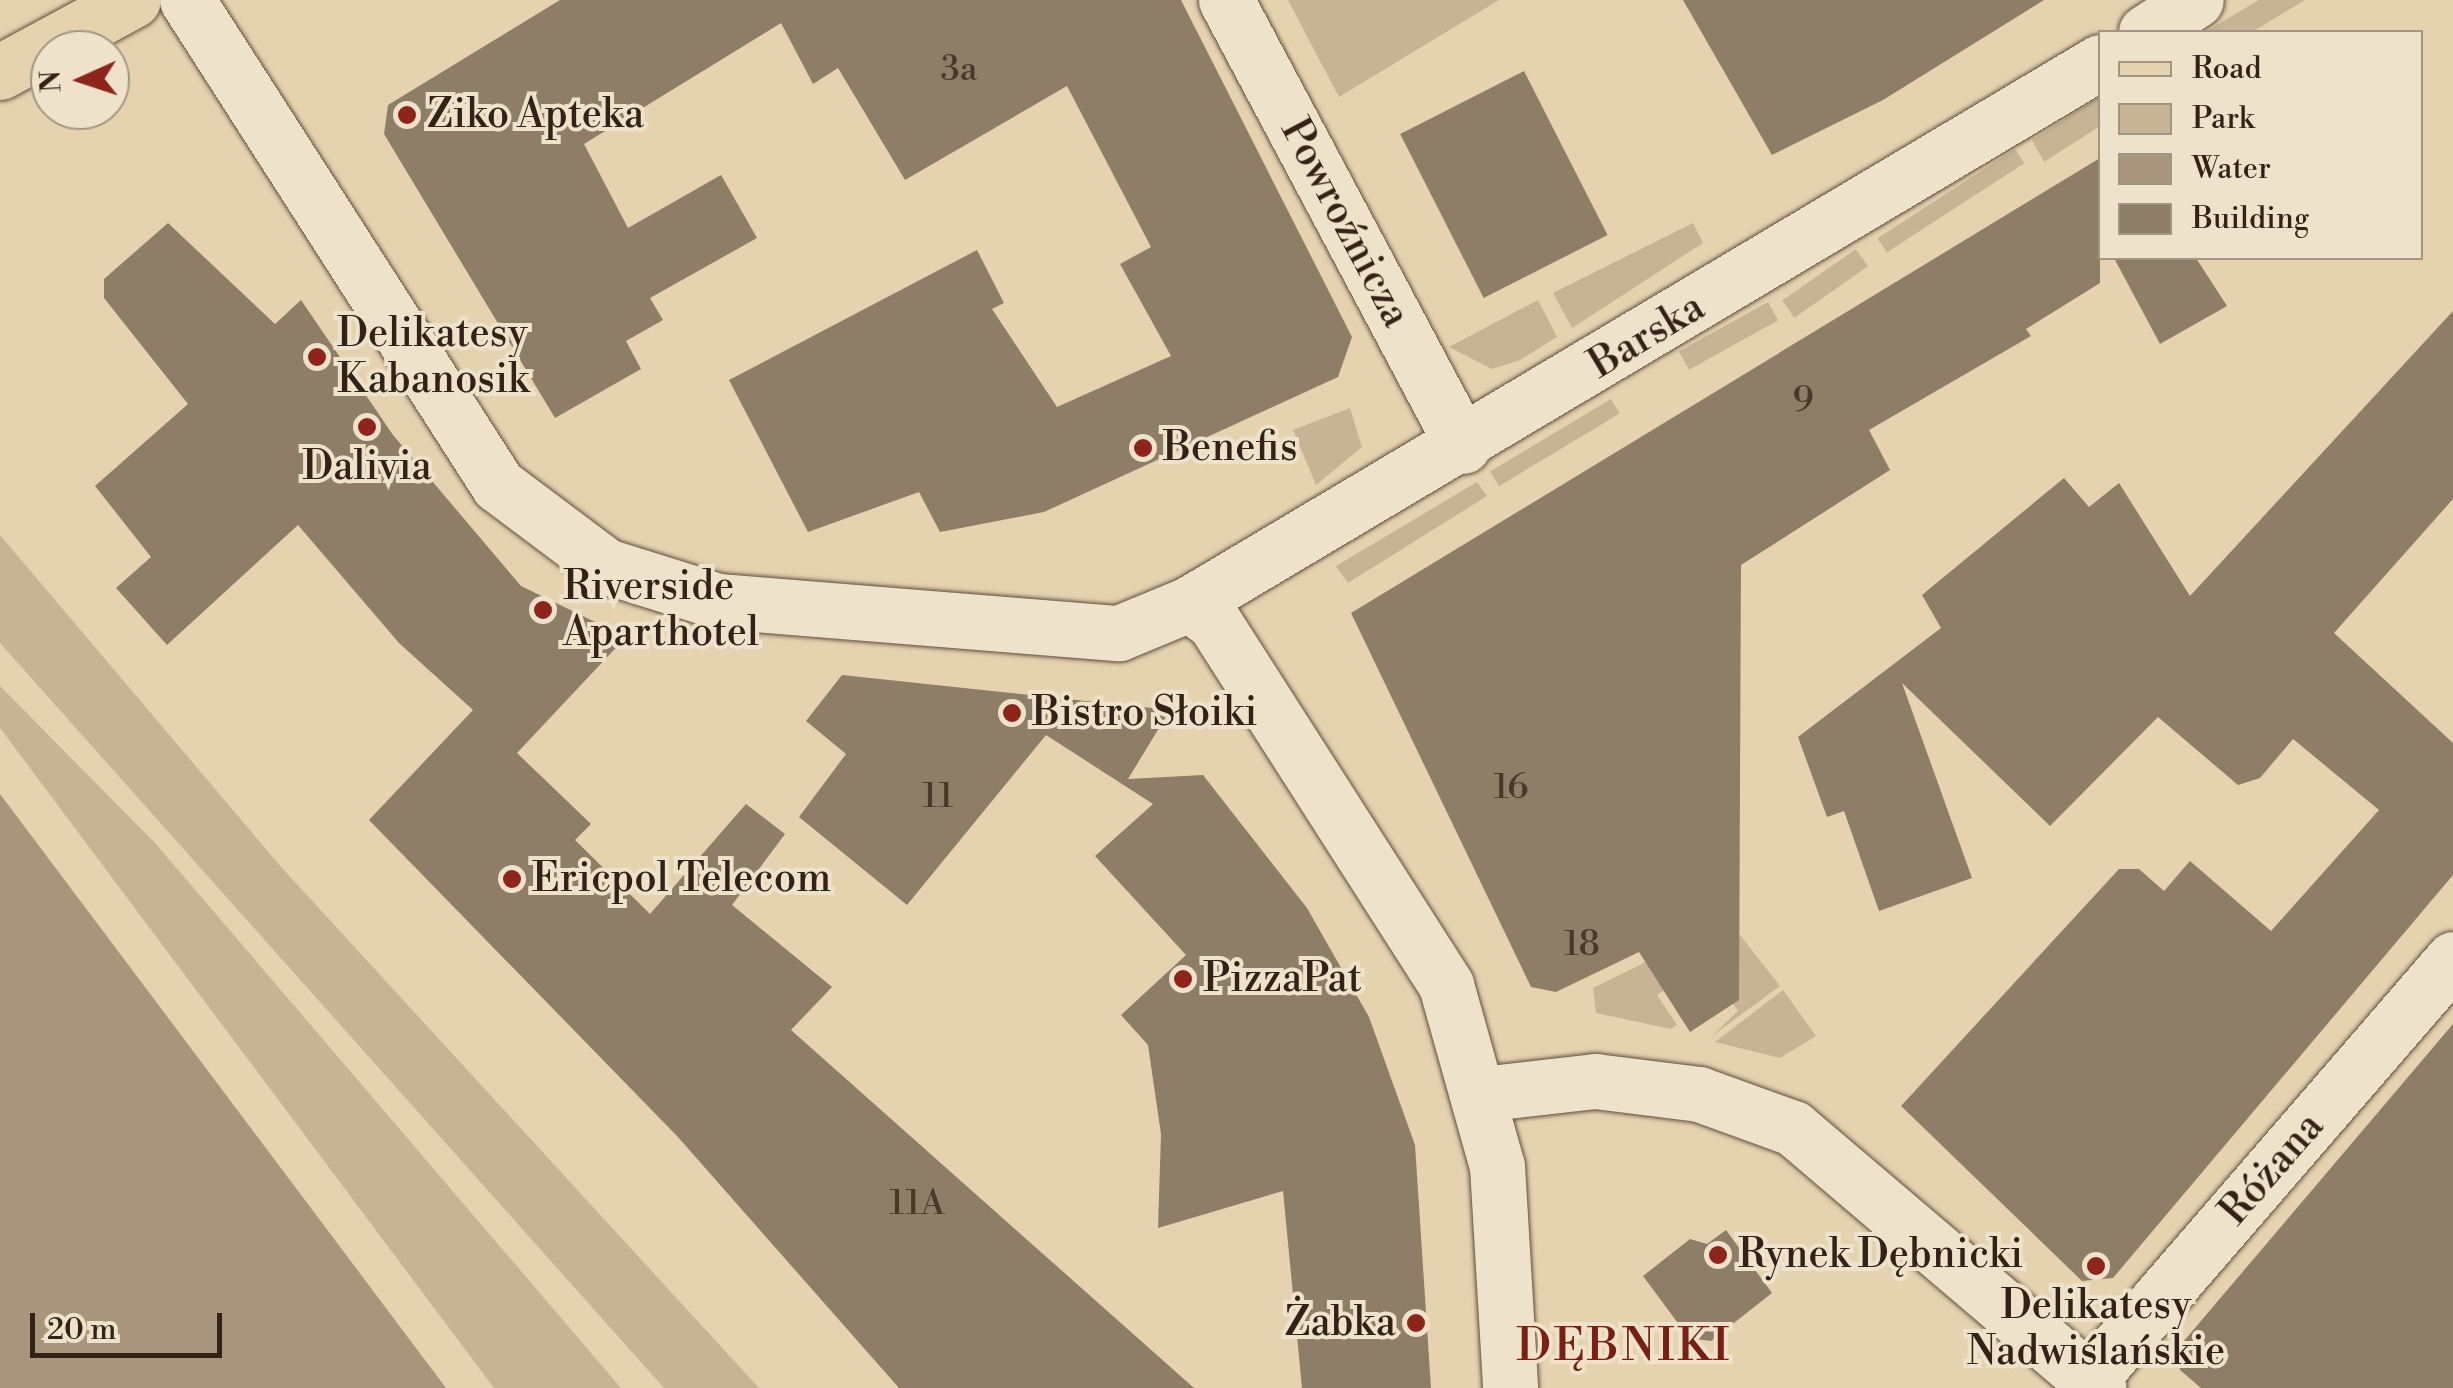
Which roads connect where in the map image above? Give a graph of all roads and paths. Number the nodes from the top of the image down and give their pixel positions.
1 (133, 0) edge
2 (187, 0) edge
3 (1226, 0) edge
4 (2196, 0) edge
5 (2149, 30) edge
6 (2098, 63) edge
7 (0, 72) edge
8 (1462, 446) junction
9 (1188, 604) junction
10 (2453, 959) edge
11 (1482, 1094) junction
12 (2094, 1383) edge
13 (1510, 1388) edge

1 - 7 main road
2 - 9 street, Barska
3 - 8 street, Powroźnicza
4 - 5 street
6 - 8 street, Barska
8 - 9 street, Barska
9 - 11 street
10 - 12 street, Różana
11 - 12 street
11 - 13 street

